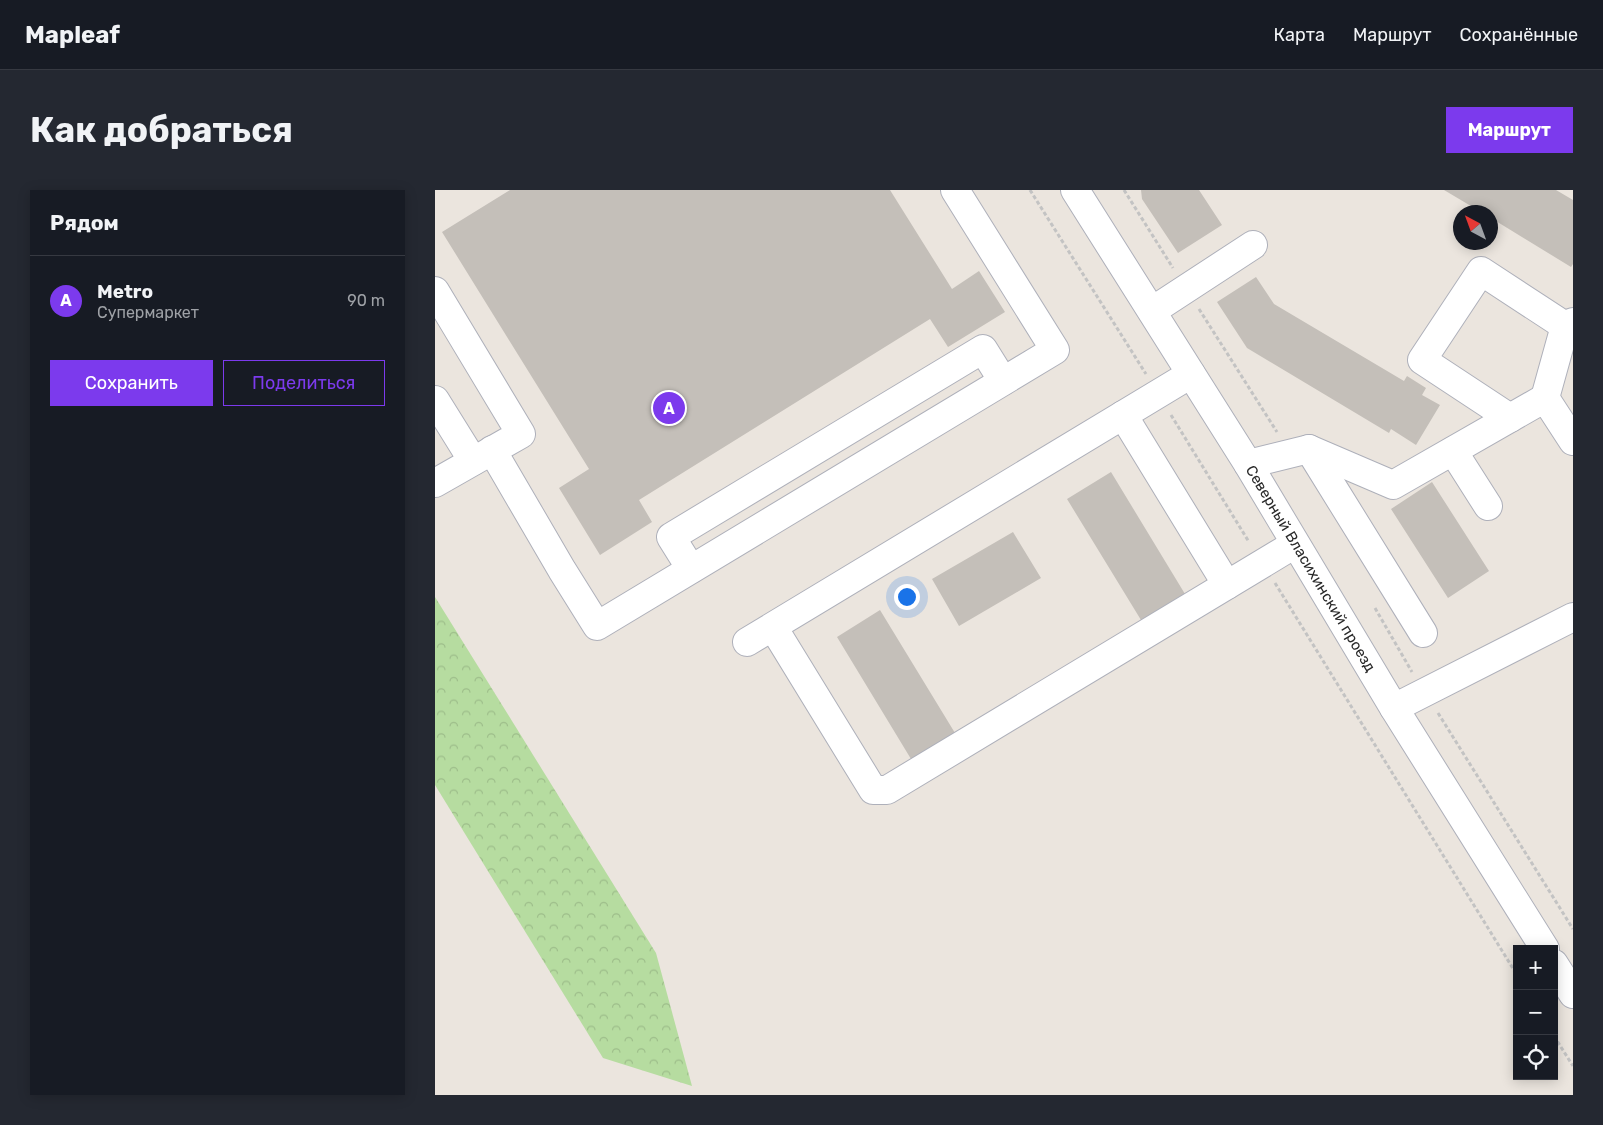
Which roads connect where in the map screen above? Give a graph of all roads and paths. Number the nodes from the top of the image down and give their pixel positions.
1 (955, 190) edge
2 (1076, 191) edge
3 (1253, 246) dead end
4 (435, 291) edge
5 (1152, 311) junction
6 (1569, 324) edge
7 (1191, 374) junction
8 (1003, 382) junction
9 (1545, 398) junction
10 (435, 400) edge
11 (1123, 415) junction
12 (1510, 418) junction
13 (1573, 441) edge
14 (1309, 449) junction
15 (1453, 451) junction
16 (482, 456) junction
17 (1247, 464) junction
18 (435, 483) edge
19 (1488, 506) dead end
20 (1295, 544) junction
21 (691, 569) junction
22 (1227, 585) junction
23 (1573, 617) edge
24 (773, 627) junction
25 (1423, 633) dead end
26 (747, 642) dead end
27 (1394, 708) junction
28 (1542, 945) edge
29 (1558, 970) edge
30 (1573, 994) edge
31 (1558, 1042) edge
32 (1573, 1066) edge

1 - 8 street
2 - 5 street, Северный Власихинский проезд
3 - 5 street
4 - 16 street
5 - 7 street, Северный Власихинский проезд
6 - 9 street
6 - 12 street
7 - 11 street
7 - 17 street, Северный Власихинский проезд
8 - 21 street
8 - 21 street
9 - 12 street
9 - 13 street
10 - 16 street
11 - 22 street
11 - 24 street
12 - 15 street
14 - 15 street
14 - 17 street
14 - 25 street
15 - 19 street
16 - 18 street
16 - 21 street
17 - 20 street, Северный Власихинский проезд
20 - 22 street
20 - 27 street, Северный Власихинский проезд
22 - 24 street
23 - 27 street
24 - 26 street
27 - 28 street, Северный Власихинский проезд
29 - 30 street
31 - 32 path

